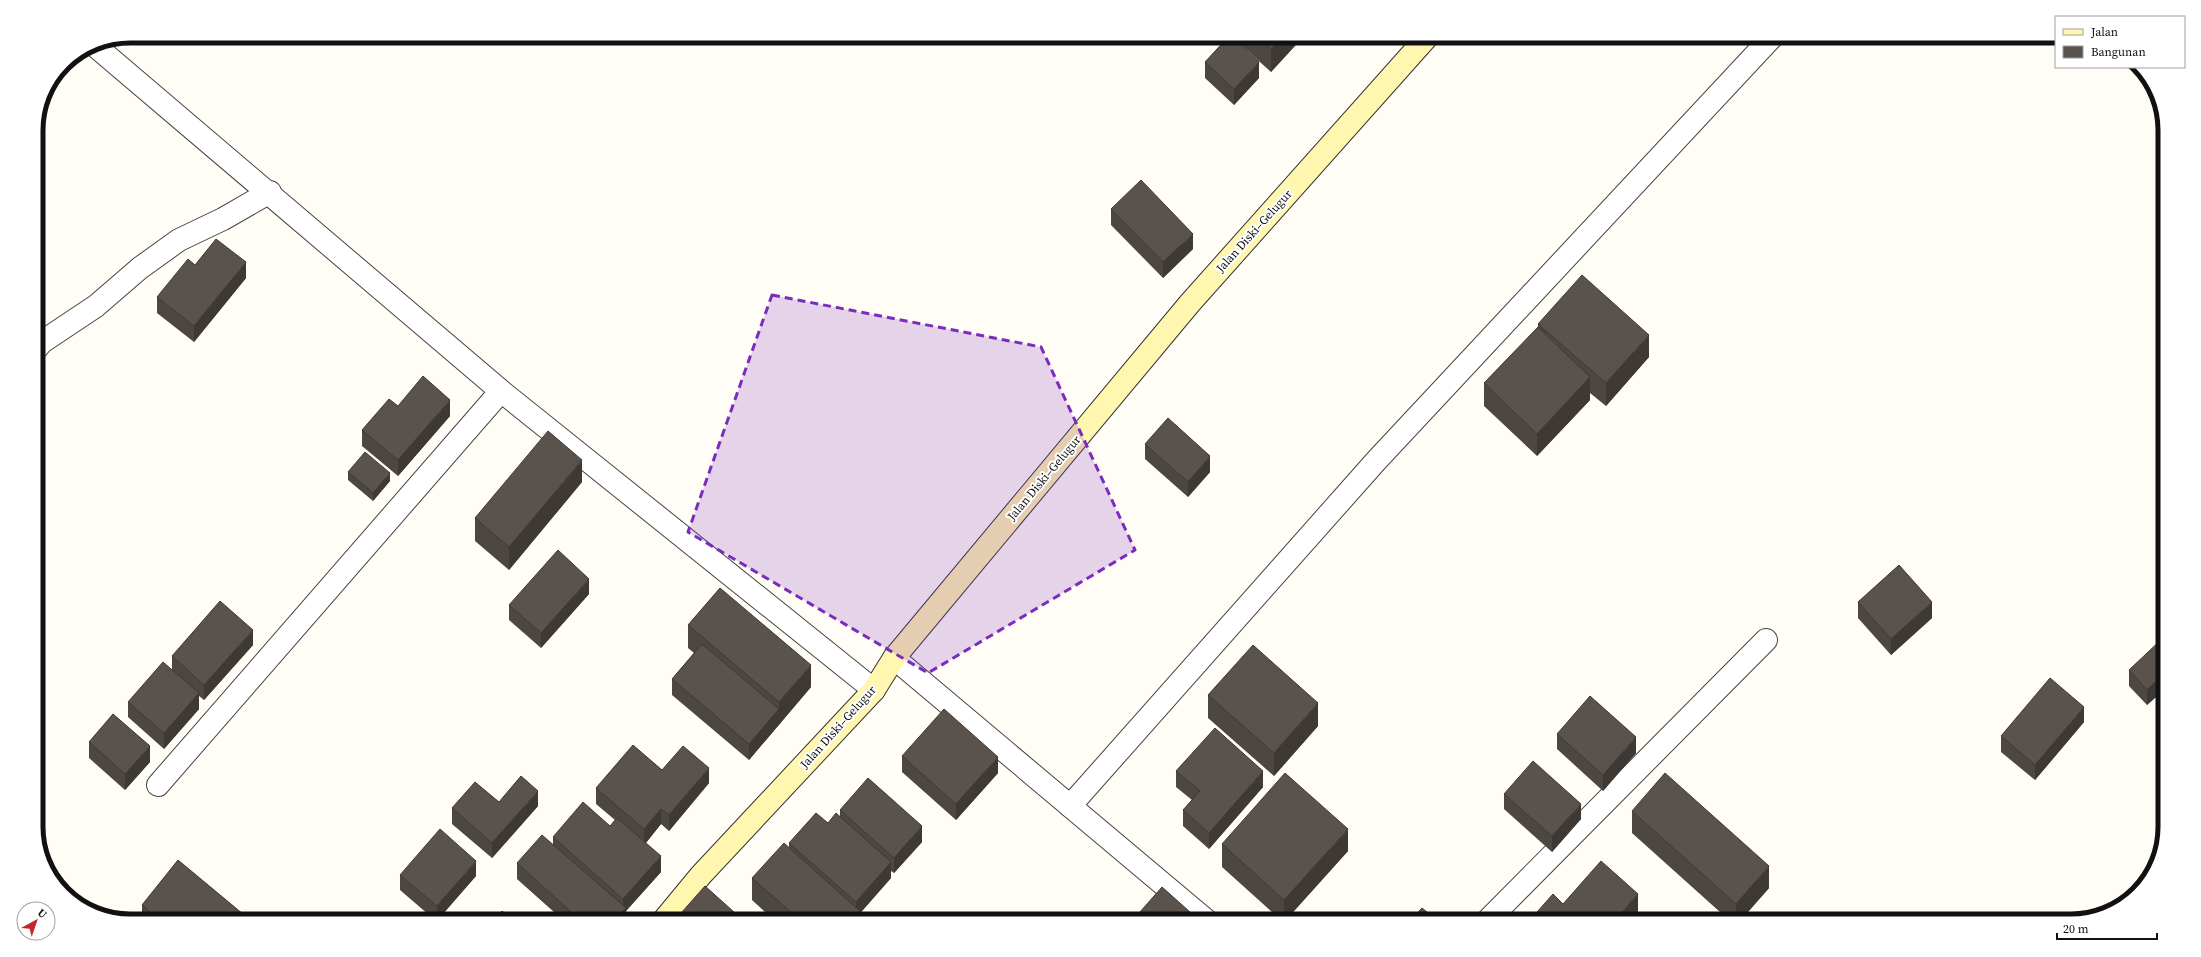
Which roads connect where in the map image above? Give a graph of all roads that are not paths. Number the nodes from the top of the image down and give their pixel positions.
1 (1422, 43) edge
2 (1766, 43) edge
3 (99, 49) edge
4 (270, 192) junction
5 (43, 341) edge
6 (501, 391) junction
7 (1766, 640) dead end
8 (894, 658) junction
9 (874, 690) junction
10 (158, 785) dead end
11 (1070, 806) junction
12 (669, 914) edge
13 (1199, 914) edge
14 (1494, 914) edge

1 - 8 main road, Jalan Diski–Gelugur
2 - 11 street
3 - 4 street
4 - 5 street
4 - 6 street
6 - 9 street
6 - 10 street
7 - 14 street
8 - 9 main road, Jalan Diski–Gelugur
8 - 11 street
9 - 12 main road, Jalan Diski–Gelugur
11 - 13 street

